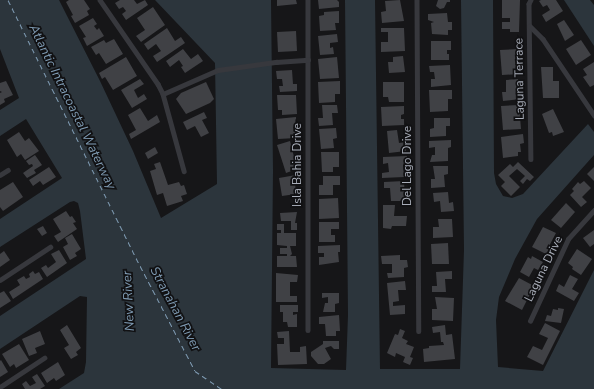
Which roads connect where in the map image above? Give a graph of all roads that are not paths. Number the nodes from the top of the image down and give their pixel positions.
1 (100, 0) edge
2 (308, 0) edge
3 (417, 0) edge
4 (531, 0) edge
5 (530, 26) junction
6 (308, 60) junction
7 (163, 94) junction
8 (594, 115) edge
9 (531, 159) dead end
10 (8, 170) dead end
11 (184, 171) dead end
12 (0, 176) edge
13 (594, 210) edge
14 (50, 247) dead end
15 (0, 280) edge
16 (530, 321) dead end
17 (308, 330) dead end
18 (419, 331) dead end
19 (44, 358) dead end
20 (0, 387) edge

1 - 7 street
2 - 6 street, Isla Bahia Drive
3 - 18 street, Del Lago Drive
4 - 5 street, Laguna Terrace
5 - 8 street
5 - 9 street, Laguna Terrace
6 - 7 street
6 - 17 street, Isla Bahia Drive
7 - 11 street
10 - 12 street
13 - 16 street, Laguna Drive
14 - 15 street
19 - 20 street

